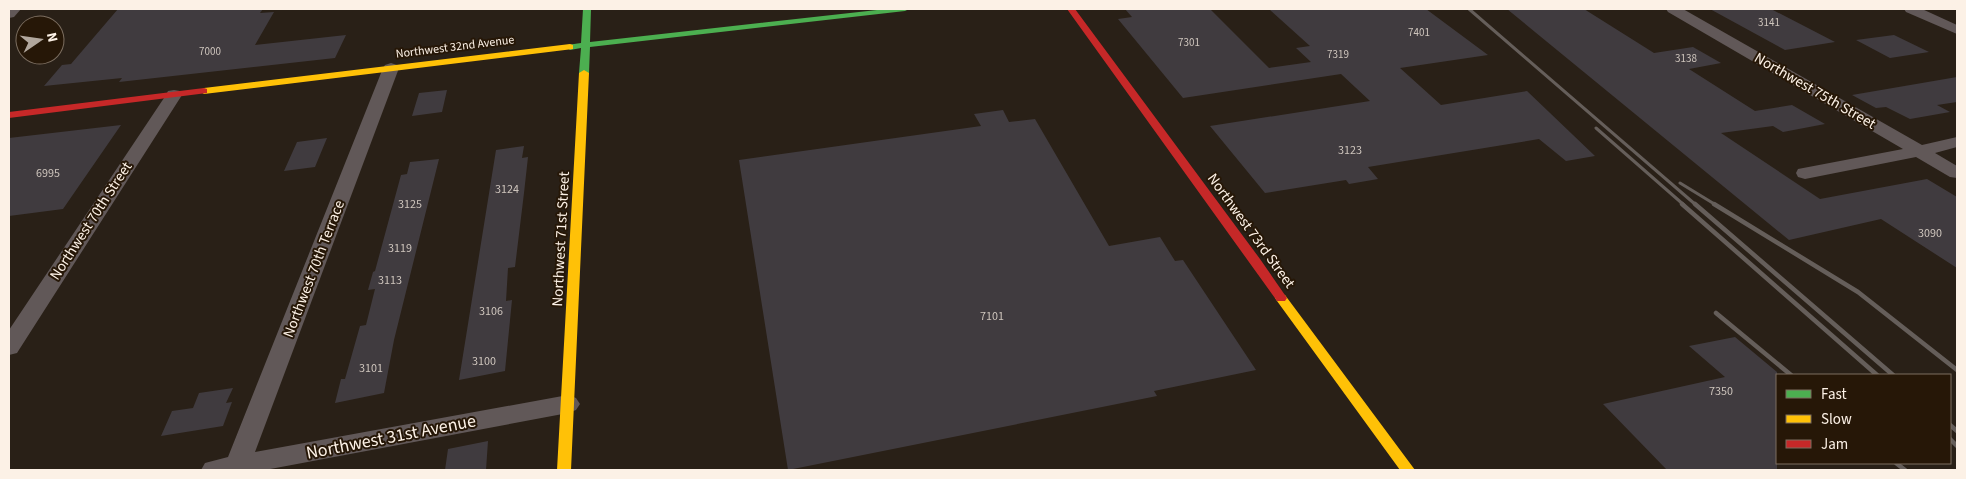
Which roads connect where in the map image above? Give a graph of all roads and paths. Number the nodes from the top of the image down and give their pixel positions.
1 (14, 9) edge
2 (587, 9) edge
3 (905, 9) edge
4 (1071, 9) edge
5 (1673, 9) edge
6 (1911, 9) edge
7 (9, 14) edge
8 (1957, 30) edge
9 (585, 45) junction
10 (391, 68) junction
11 (174, 95) junction
12 (9, 115) edge
13 (1957, 142) edge
14 (1920, 151) junction
15 (1805, 173) dead end
16 (1957, 173) edge
17 (9, 347) edge
18 (568, 404) junction
19 (229, 469) edge
20 (564, 470) edge
21 (1408, 470) edge

1 - 7 street
2 - 9 street, Northwest 71st Street
3 - 9 street, Northwest 32nd Avenue
4 - 21 street, Northwest 73rd Street
5 - 14 street, Northwest 75th Street
6 - 8 street
9 - 10 street, Northwest 32nd Avenue
9 - 18 street, Northwest 71st Street
10 - 11 street, Northwest 32nd Avenue
10 - 19 street, Northwest 70th Terrace
11 - 12 street, Northwest 32nd Avenue
11 - 17 street, Northwest 70th Street
13 - 14 street
14 - 15 street
14 - 16 street, Northwest 75th Street
18 - 19 street, Northwest 31st Avenue
18 - 20 street, Northwest 71st Street

